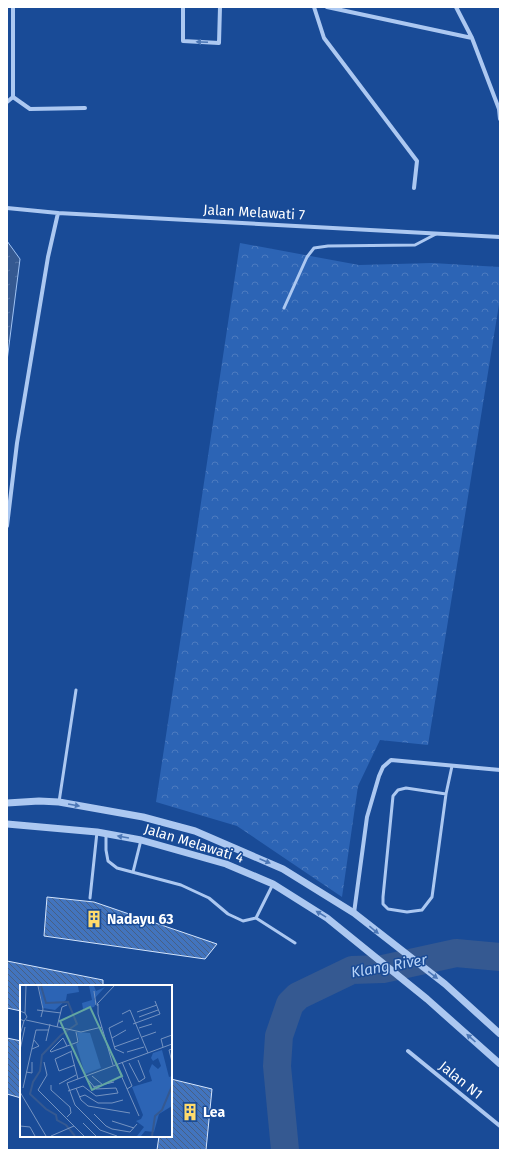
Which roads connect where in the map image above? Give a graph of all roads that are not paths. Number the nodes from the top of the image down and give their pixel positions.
1 (13, 7) edge
2 (183, 7) edge
3 (220, 7) edge
4 (314, 7) edge
5 (327, 7) edge
6 (456, 7) edge
7 (472, 38) junction
8 (13, 97) junction
9 (7, 102) edge
10 (86, 108) dead end
11 (500, 119) edge
12 (414, 188) dead end
13 (7, 208) edge
14 (58, 212) junction
15 (438, 233) junction
16 (500, 237) edge
17 (284, 308) dead end
18 (7, 526) edge
19 (76, 690) dead end
20 (452, 766) junction
21 (500, 770) edge
22 (446, 794) junction
23 (7, 802) edge
24 (59, 802) junction
25 (7, 824) edge
26 (97, 832) junction
27 (106, 834) junction
28 (141, 840) junction
29 (134, 872) junction
30 (273, 884) junction
31 (90, 898) dead end
32 (354, 914) junction
33 (256, 918) junction
34 (295, 943) dead end
35 (500, 1034) edge
36 (408, 1051) dead end
37 (500, 1064) edge
38 (500, 1126) edge

1 - 8 street
3 -> 2 street
4 - 12 street
5 - 7 street
6 - 7 street
7 - 11 street
8 - 9 street
8 - 10 street
13 - 14 street, Jalan Melawati 7
14 - 15 street, Jalan Melawati 7
14 - 18 street
15 - 16 street, Jalan Melawati 7
15 - 17 lane
19 - 24 lane
20 - 21 street
20 - 22 lane
20 - 32 street
22 - 22 lane
23 - 24 street, Jalan Melawati 4
24 -> 32 street, Jalan Melawati 4
25 - 26 street, Jalan Melawati 4
26 - 27 street, Jalan Melawati 4
26 - 31 lane
28 -> 27 street, Jalan Melawati 4
27 - 29 lane
28 - 29 lane
28 - 30 street, Jalan Melawati 4
29 - 33 lane
30 - 33 lane
37 -> 30 street, Jalan Melawati 4
32 -> 35 street, Jalan Melawati 4
33 - 34 lane
36 - 38 street, Jalan N1

